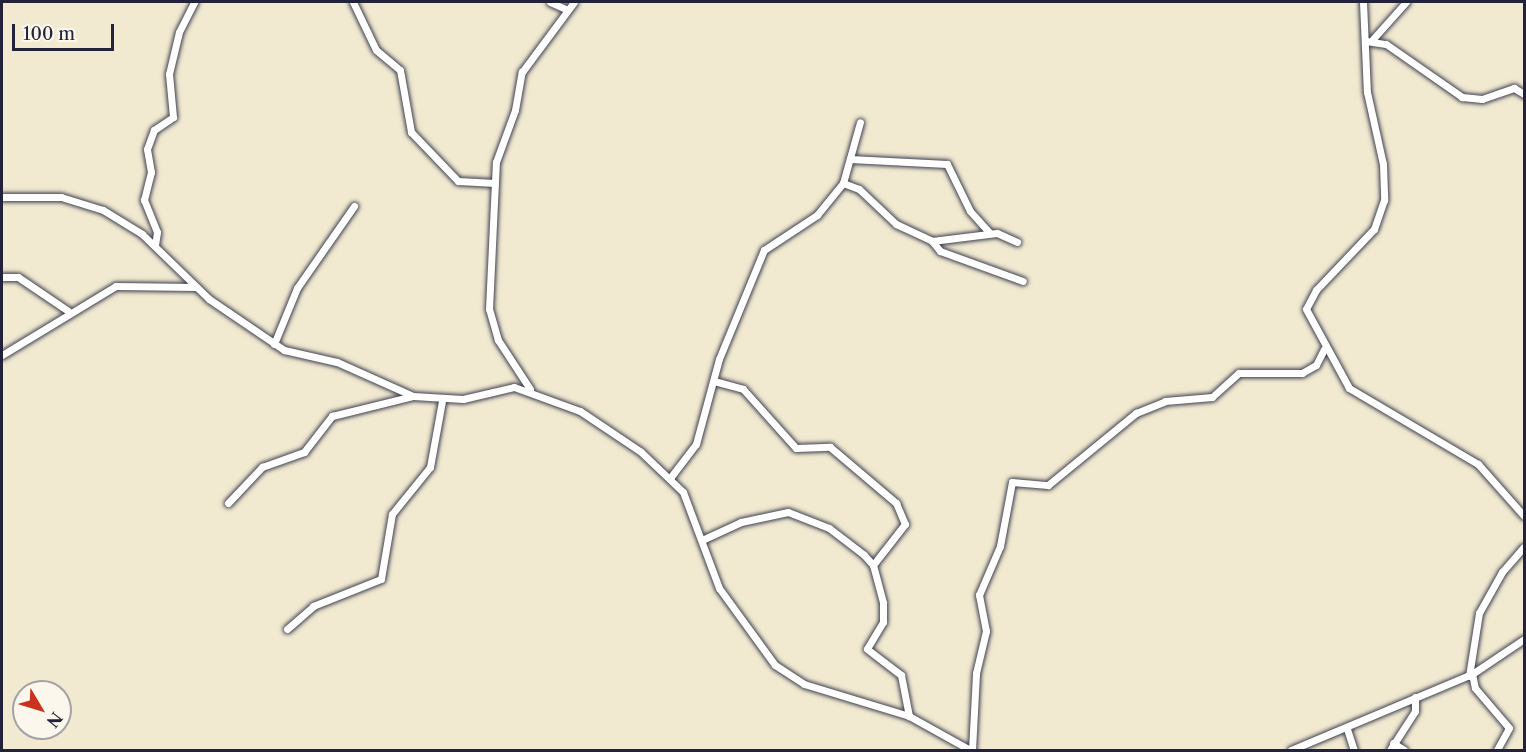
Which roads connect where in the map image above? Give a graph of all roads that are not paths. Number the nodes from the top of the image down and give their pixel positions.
1 (194, 2) edge
2 (353, 2) edge
3 (550, 2) edge
4 (574, 2) edge
5 (1363, 2) edge
6 (1406, 2) edge
7 (566, 9) junction
8 (1369, 40) junction
9 (1524, 94) edge
10 (860, 122) dead end
11 (850, 159) junction
12 (495, 183) junction
13 (843, 183) junction
14 (2, 197) edge
15 (354, 206) dead end
16 (990, 233) junction
17 (932, 242) junction
18 (1017, 242) dead end
19 (155, 245) junction
20 (2, 277) edge
21 (1023, 281) dead end
22 (196, 287) junction
23 (68, 311) junction
24 (274, 344) junction
25 (1324, 349) junction
26 (2, 355) edge
27 (714, 381) junction
28 (530, 389) junction
29 (413, 396) junction
30 (442, 401) junction
31 (670, 478) junction
32 (228, 503) dead end
33 (1524, 516) edge
34 (702, 540) junction
35 (1524, 547) edge
36 (873, 565) junction
37 (287, 629) dead end
38 (1524, 639) edge
39 (1520, 647) edge
40 (1470, 675) junction
41 (1415, 697) junction
42 (909, 717) junction
43 (1347, 729) junction
44 (1391, 747) edge
45 (971, 750) edge
46 (1291, 750) edge
47 (1354, 750) edge
48 (1404, 750) edge
49 (1497, 750) edge

1 - 19 street
2 - 12 street
3 - 7 street
4 - 7 street
5 - 8 street
6 - 8 street
7 - 12 street
8 - 9 street
8 - 25 street
10 - 11 street
11 - 13 street
11 - 16 street
12 - 28 street
13 - 17 street
13 - 27 street
14 - 19 street
15 - 24 street
16 - 17 street
16 - 18 street
17 - 21 street
19 - 22 street
20 - 23 street
22 - 23 street
22 - 24 street
23 - 26 street
24 - 29 street
25 - 33 street
25 - 45 street
27 - 31 street
27 - 36 street
28 - 30 street
28 - 31 street
29 - 30 street
29 - 32 street
30 - 37 street
31 - 34 street
34 - 36 street
34 - 42 street
35 - 40 street
36 - 42 street
38 - 39 street
39 - 40 street
40 - 41 street
40 - 49 street
41 - 43 street
41 - 44 street
42 - 45 street
43 - 46 street
43 - 47 street
44 - 48 street

